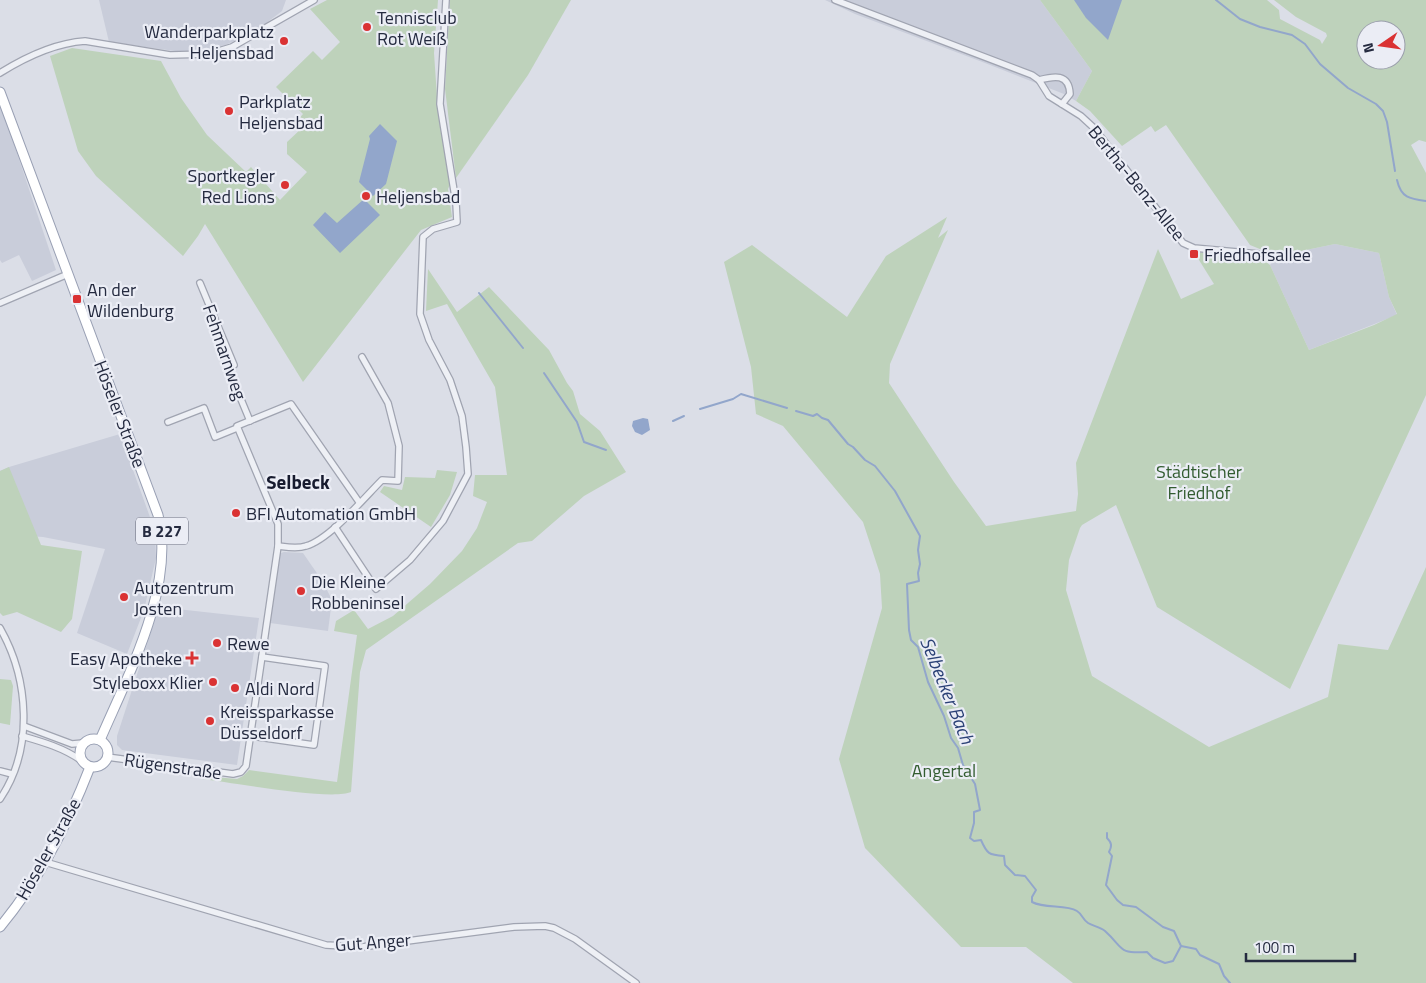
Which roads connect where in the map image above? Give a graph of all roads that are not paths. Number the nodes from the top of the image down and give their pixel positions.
1 (314, 0) edge
2 (446, 0) edge
3 (835, 0) edge
4 (0, 73) edge
5 (1039, 80) junction
6 (0, 92) edge
7 (1062, 104) junction
8 (1259, 254) dead end
9 (68, 274) junction
10 (200, 283) dead end
11 (0, 303) edge
12 (362, 357) dead end
13 (250, 421) junction
14 (168, 422) dead end
15 (237, 427) junction
16 (360, 502) junction
17 (335, 527) junction
18 (278, 546) junction
19 (0, 628) edge
20 (262, 657) junction
21 (23, 731) junction
22 (251, 736) junction
23 (100, 740) junction
24 (83, 743) junction
25 (108, 757) junction
26 (82, 761) junction
27 (90, 767) junction
28 (0, 772) edge
29 (12, 774) junction
30 (0, 799) edge
31 (45, 862) junction
32 (0, 928) edge
33 (636, 983) edge

1 - 4 street
2 - 17 street
3 - 5 street, Bertha-Benz-Allee
5 - 7 street, Bertha-Benz-Allee
5 - 7 street
6 - 9 main road, Höseler Straße / B 227
7 - 8 street, Bertha-Benz-Allee
9 - 11 street
9 - 23 main road, Höseler Straße / B 227
10 - 13 street, Fehmarnweg
12 - 16 street
13 - 15 street
13 - 16 street
14 - 15 street
15 - 18 street, Rügenstraße
16 - 17 street
17 - 18 street
18 - 20 street, Rügenstraße
19 - 21 street
20 - 22 street, Rügenstraße
20 - 22 street
21 - 24 street
21 - 26 street
21 - 29 street
22 - 25 street, Rügenstraße
23 - 24 main road
23 - 25 main road
24 - 26 main road
25 - 27 main road
26 - 27 main road
27 - 31 main road, Höseler Straße
28 - 29 street
29 - 30 street
31 - 32 main road, Höseler Straße
31 - 33 street, Gut Anger

